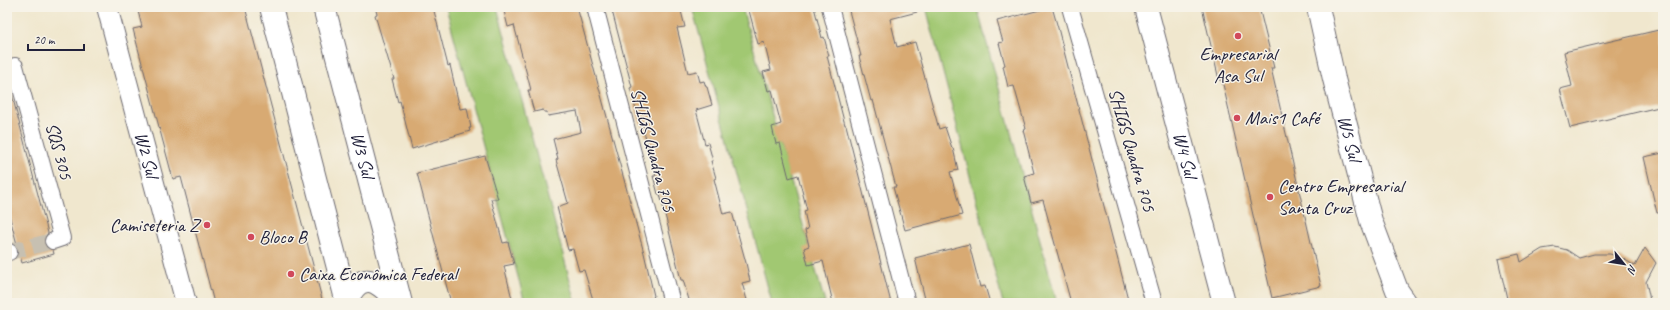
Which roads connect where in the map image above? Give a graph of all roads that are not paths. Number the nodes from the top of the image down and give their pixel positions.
1 (107, 7) edge
2 (271, 7) edge
3 (324, 7) edge
4 (595, 7) edge
5 (830, 7) edge
6 (1070, 7) edge
7 (1146, 7) edge
8 (1318, 7) edge
9 (15, 66) dead end
10 (53, 241) dead end
11 (1399, 299) edge
12 (346, 302) edge
13 (186, 303) edge
14 (400, 303) edge
15 (672, 303) edge
16 (907, 303) edge
17 (1154, 303) edge
18 (1224, 303) edge

1 - 13 street, W2 Sul
2 - 12 main road
3 - 14 main road, W3 Sul
4 - 15 street, SHIGS Quadra 705
5 - 16 street
6 - 17 street, SHIGS Quadra 705
7 - 18 main road, W4 Sul
8 - 11 main road, W5 Sul
9 - 10 street, SQS 305
12 - 14 main road

